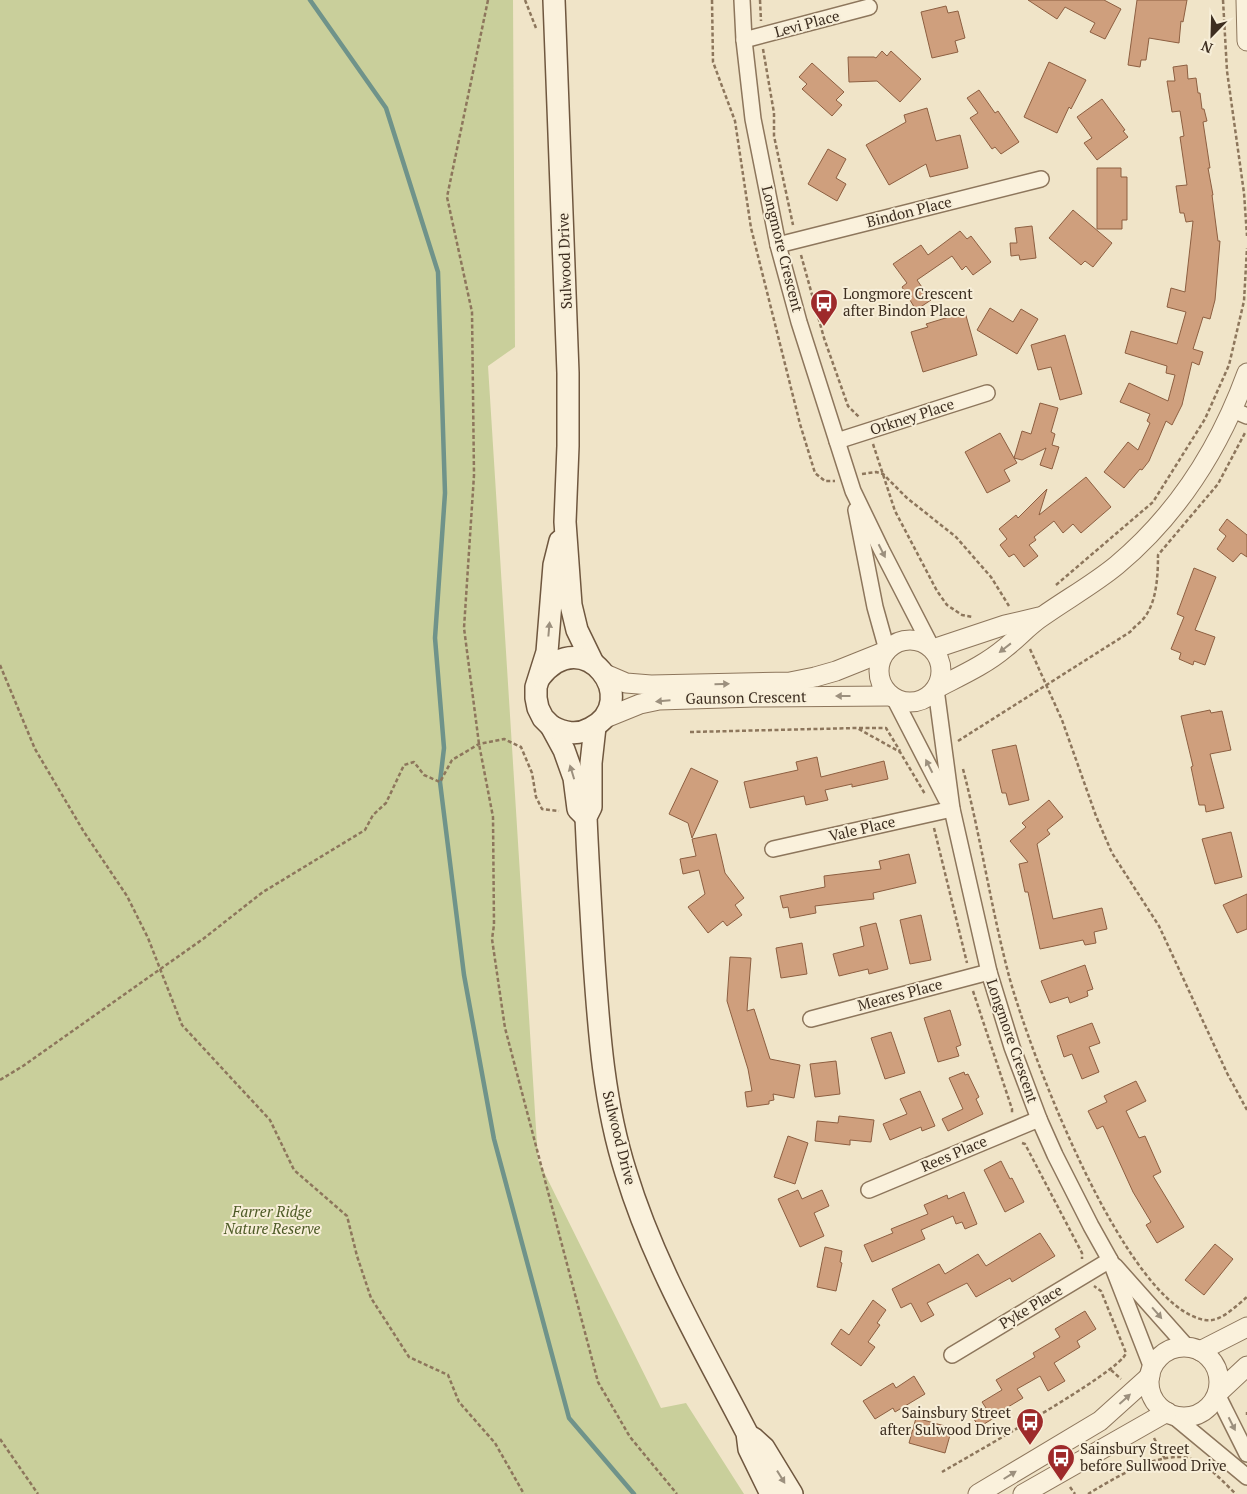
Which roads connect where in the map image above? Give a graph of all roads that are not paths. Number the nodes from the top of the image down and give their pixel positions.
1 (554, 0) edge
2 (742, 0) edge
3 (1246, 0) edge
4 (869, 7) dead end
5 (744, 40) junction
6 (1247, 42) edge
7 (1041, 179) dead end
8 (778, 245) junction
9 (1247, 372) edge
10 (988, 394) dead end
11 (1240, 412) edge
12 (837, 441) junction
13 (851, 484) junction
14 (564, 522) junction
15 (1042, 617) junction
16 (932, 648) junction
17 (886, 650) junction
18 (599, 669) junction
19 (540, 677) junction
20 (936, 689) junction
21 (893, 697) junction
22 (599, 723) junction
23 (551, 726) junction
24 (952, 809) junction
25 (582, 813) junction
26 (773, 848) dead end
27 (989, 972) junction
28 (811, 1019) dead end
29 (1039, 1119) junction
30 (869, 1190) dead end
31 (1110, 1260) junction
32 (1247, 1327) edge
33 (1193, 1349) junction
34 (952, 1355) dead end
35 (1247, 1366) edge
36 (1151, 1372) junction
37 (1217, 1394) junction
38 (1169, 1413) junction
39 (747, 1433) junction
40 (1247, 1454) edge
41 (1247, 1477) edge
42 (771, 1494) edge
43 (792, 1494) edge
44 (978, 1494) edge
45 (1022, 1494) edge

1 - 14 main road, Sulwood Drive
2 - 5 street, Longmore Crescent
3 - 6 street
4 - 5 street, Levi Place
5 - 8 street, Longmore Crescent
7 - 8 street, Bindon Place
8 - 12 street, Longmore Crescent
9 - 11 street
10 - 12 street, Orkney Place
11 - 15 street
12 - 13 street, Longmore Crescent
13 -> 16 street, Longmore Crescent
13 - 17 street, Longmore Crescent
14 - 18 main road, Sulwood Drive
19 -> 14 main road, Sulwood Drive
15 - 16 street
15 -> 20 street
16 - 17 street
16 - 20 street
18 -> 17 street, Gaunson Crescent
17 - 21 street
18 - 19 main road
18 - 22 main road, Sulwood Drive
19 - 23 main road, Sulwood Drive
20 - 21 street
20 - 24 street, Longmore Crescent
21 -> 22 street, Gaunson Crescent
24 -> 21 street, Longmore Crescent
22 - 23 main road
22 - 25 main road, Sulwood Drive
25 -> 23 main road, Sulwood Drive
24 - 26 street, Vale Place
24 - 27 street, Longmore Crescent
25 - 39 main road, Sulwood Drive
27 - 28 street, Meares Place
27 - 29 street, Longmore Crescent
29 - 30 street, Rees Place
29 - 31 street, Longmore Crescent
31 -> 33 street, Longmore Crescent
31 - 34 street, Pyke Place
31 - 36 street, Longmore Crescent
32 - 33 street
33 - 36 street
33 - 37 street
35 - 37 street
36 - 38 street
44 -> 36 street
37 - 38 street
37 -> 40 street
38 - 41 street
38 - 45 street
39 - 42 main road, Sulwood Drive
39 -> 43 main road, Sulwood Drive

